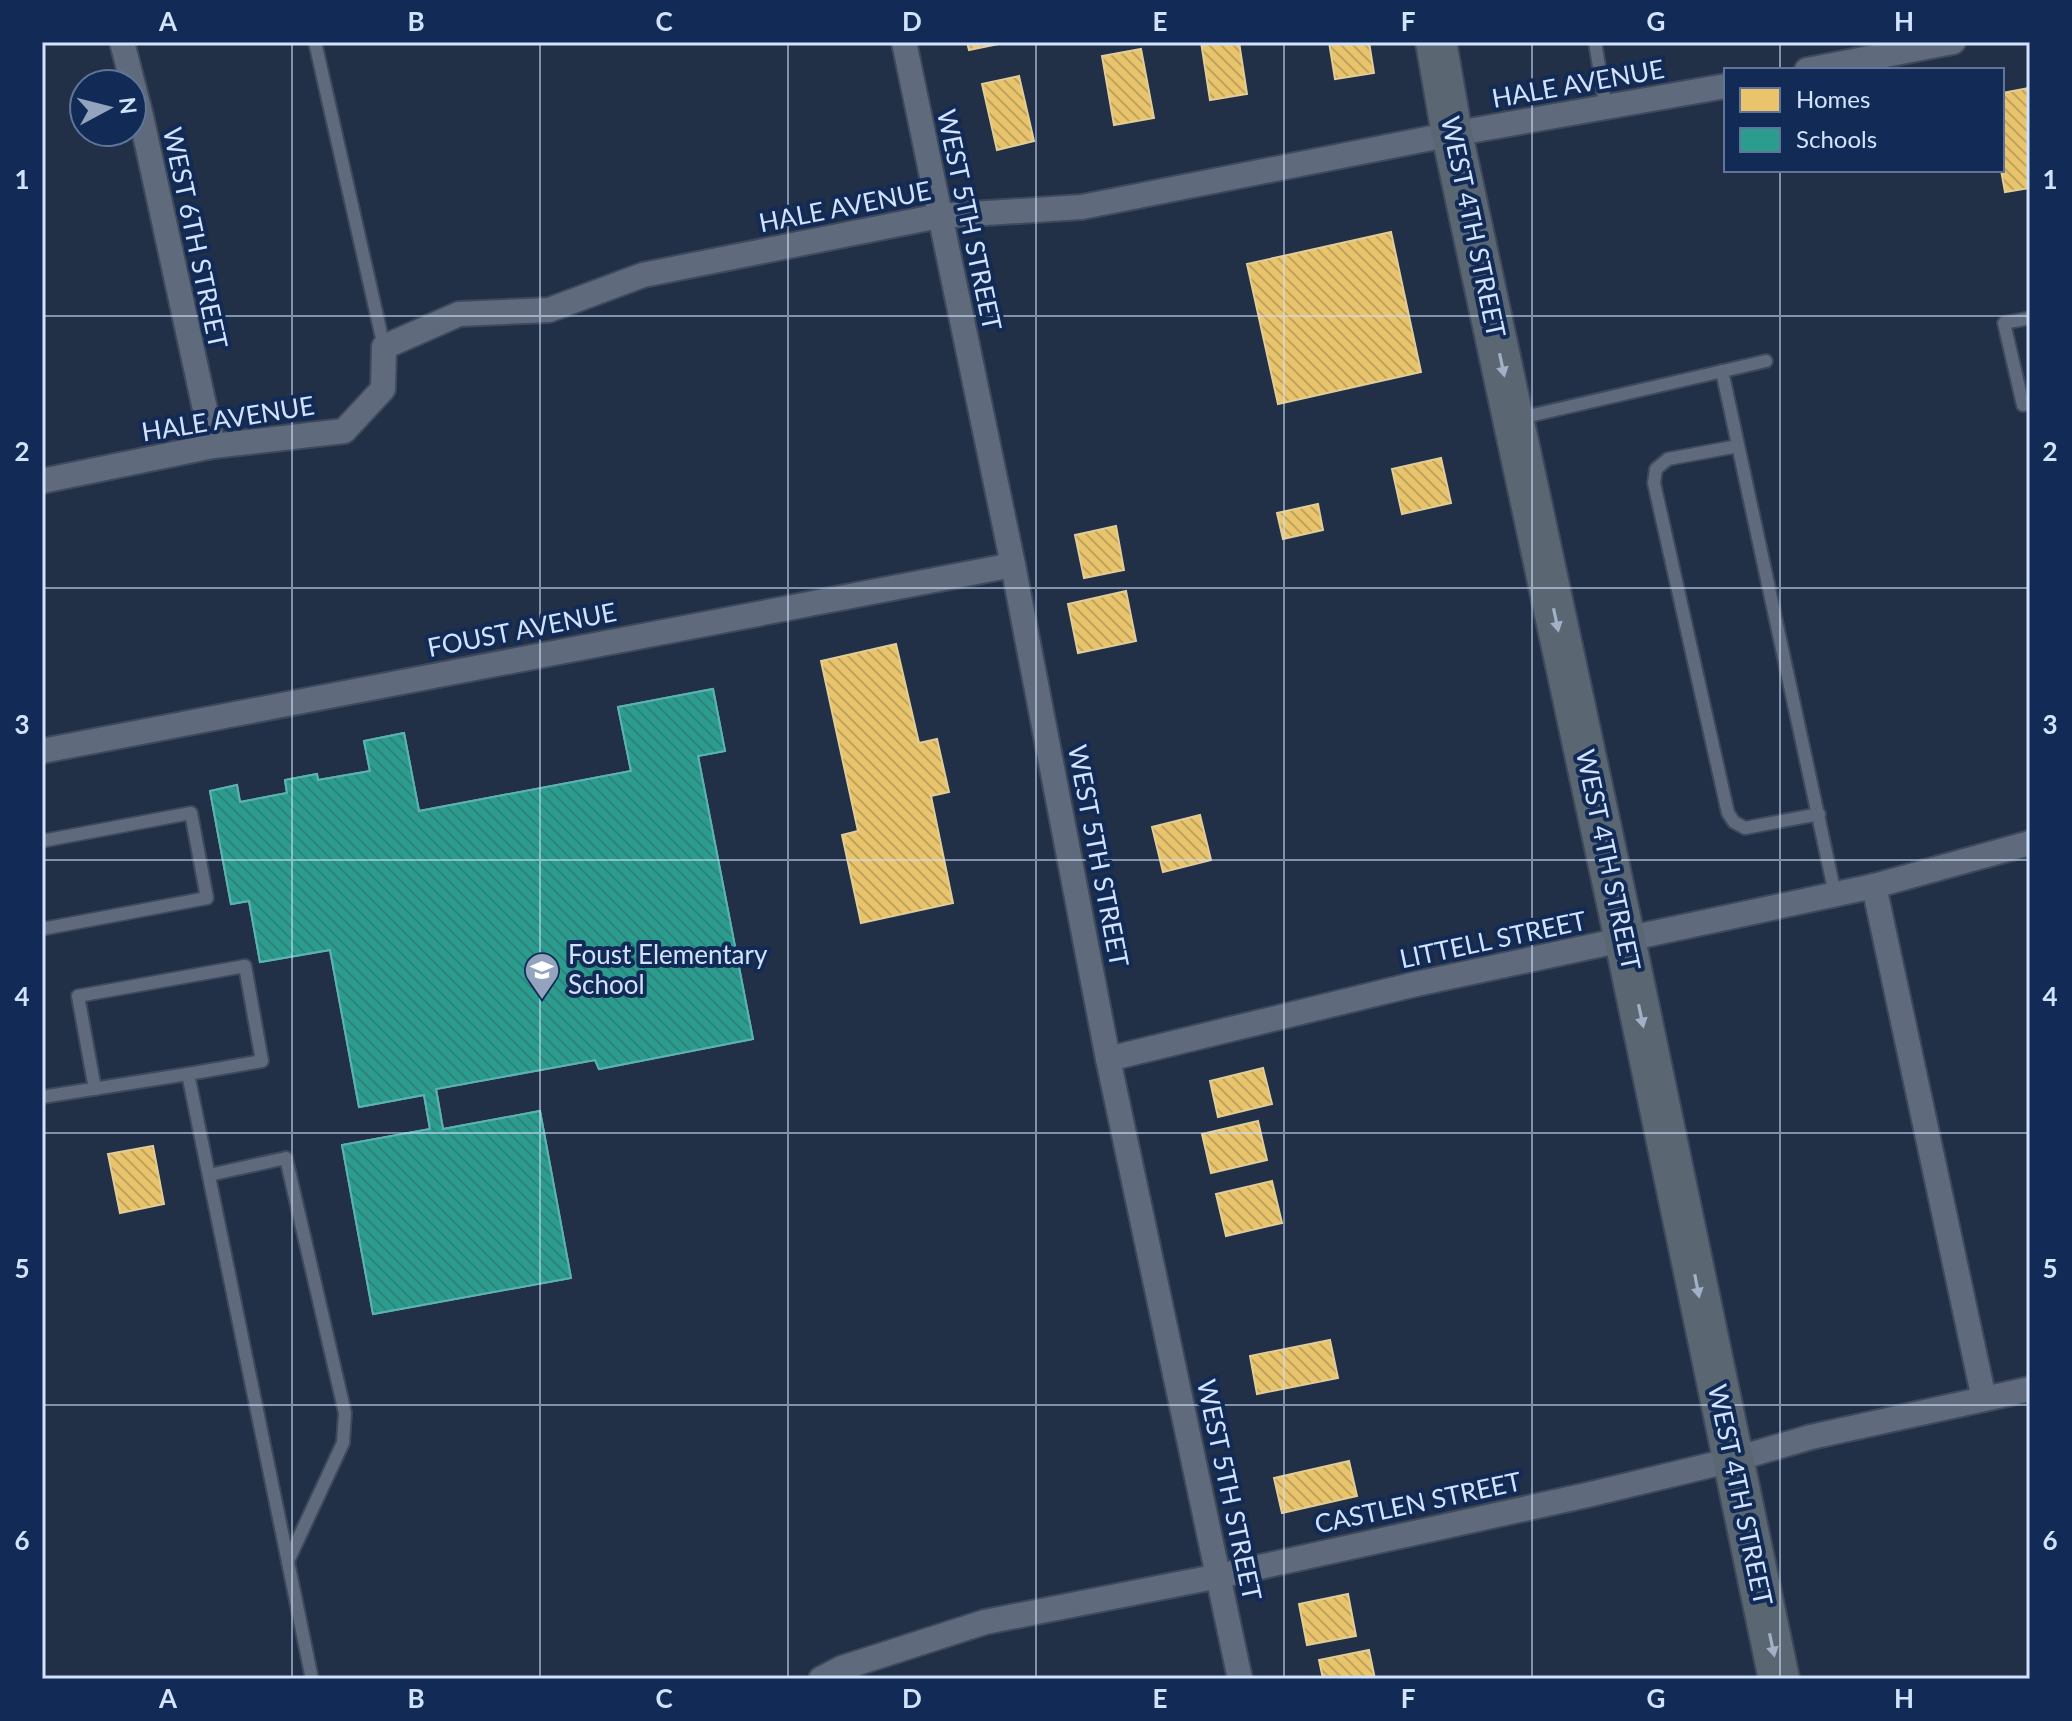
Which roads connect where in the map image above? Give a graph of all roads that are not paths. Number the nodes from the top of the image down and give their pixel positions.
1 (122, 42) edge
2 (315, 42) edge
3 (904, 42) edge
4 (1436, 42) edge
5 (1595, 42) edge
6 (1953, 42) edge
7 (1924, 45) edge
8 (1816, 68) edge
9 (1724, 86) edge
10 (1606, 109) junction
11 (1452, 134) junction
12 (939, 216) junction
13 (2030, 318) edge
14 (384, 347) junction
15 (1766, 361) dead end
16 (1722, 371) junction
17 (2030, 403) edge
18 (1513, 419) junction
19 (213, 446) junction
20 (1738, 446) junction
21 (42, 481) edge
22 (1013, 565) junction
23 (42, 751) edge
24 (1819, 814) junction
25 (42, 841) edge
26 (2030, 843) edge
27 (1874, 886) junction
28 (1835, 894) junction
29 (42, 929) edge
30 (1625, 940) junction
31 (1108, 1059) junction
32 (188, 1074) junction
33 (95, 1089) junction
34 (42, 1097) edge
35 (209, 1175) junction
36 (2030, 1389) edge
37 (1984, 1399) junction
38 (1732, 1460) junction
39 (288, 1561) junction
40 (1219, 1576) junction
41 (312, 1679) edge
42 (821, 1679) edge
43 (1240, 1679) edge
44 (1779, 1679) edge

1 - 19 street, WEST 6TH STREET
2 - 14 lane
3 - 12 street, WEST 5TH STREET
4 - 11 main road, WEST 4TH STREET
5 - 10 lane
6 - 7 street
7 - 8 street
9 - 10 street, HALE AVENUE
10 - 11 street, HALE AVENUE
11 - 12 street, HALE AVENUE
11 -> 18 main road, WEST 4TH STREET
12 - 14 street, HALE AVENUE
12 - 22 street, WEST 5TH STREET
13 - 17 lane
14 - 19 street, HALE AVENUE
15 - 16 lane
16 - 18 lane
16 - 20 lane
18 -> 30 main road, WEST 4TH STREET
19 - 21 street, HALE AVENUE
20 - 24 lane
20 - 24 lane
22 - 23 street, FOUST AVENUE
22 - 31 street, WEST 5TH STREET
24 - 28 lane
25 - 29 lane
26 - 27 street, LITTELL STREET
27 - 28 street, LITTELL STREET
27 - 37 street
28 - 30 street, LITTELL STREET
30 - 31 street, LITTELL STREET
30 -> 38 main road, WEST 4TH STREET
31 - 40 street, WEST 5TH STREET
32 - 33 lane
32 - 33 lane
32 - 35 lane
33 - 34 lane
35 - 39 lane
35 - 39 lane
36 - 37 street, CASTLEN STREET
37 - 38 street, CASTLEN STREET
38 - 40 street, CASTLEN STREET
38 -> 44 main road, WEST 4TH STREET
39 - 41 lane
40 - 42 street, CASTLEN STREET
40 - 43 street, WEST 5TH STREET

